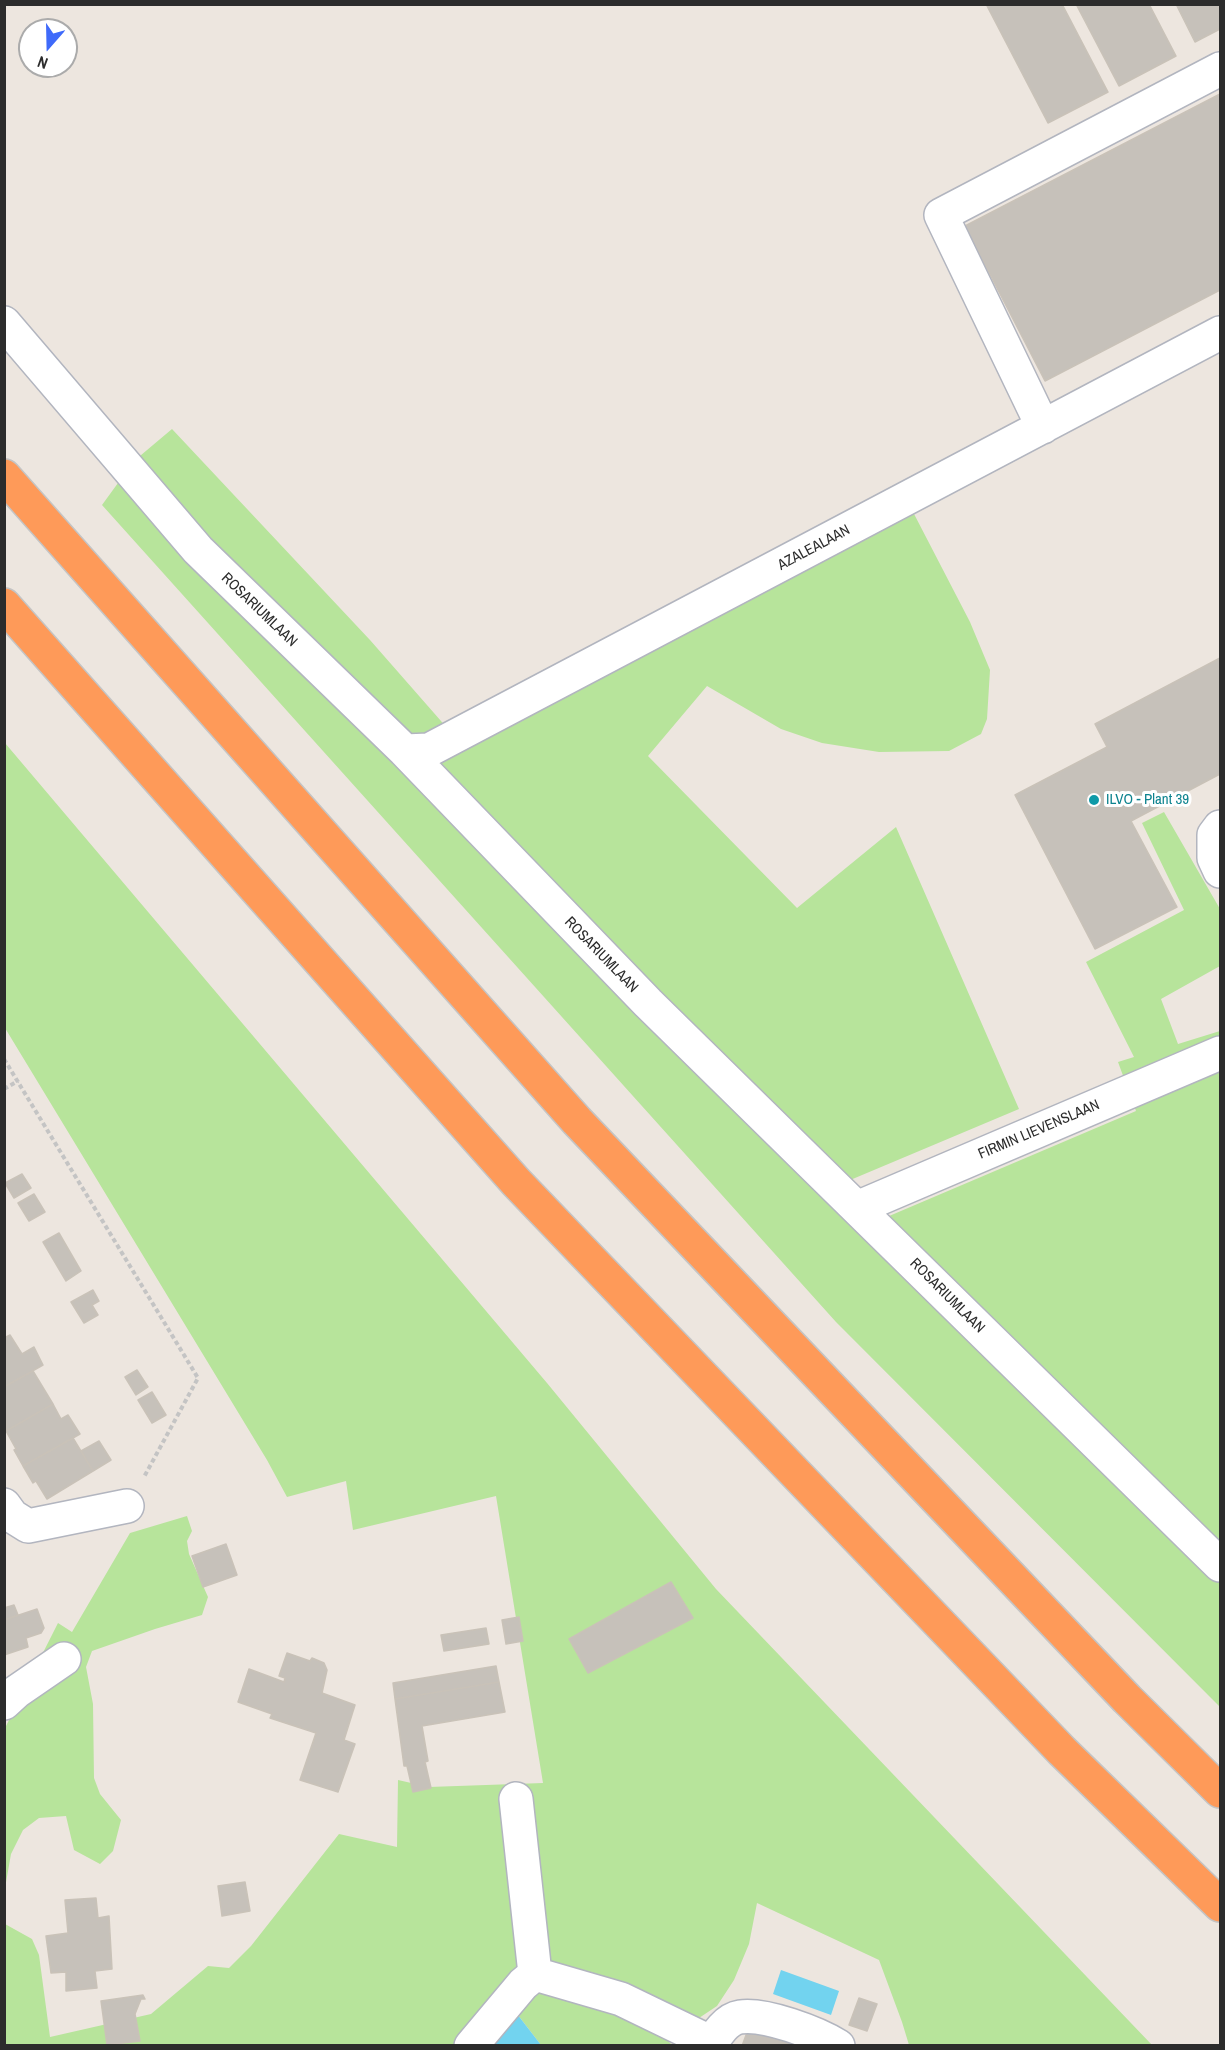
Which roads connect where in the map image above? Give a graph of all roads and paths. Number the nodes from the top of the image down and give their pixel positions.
1 (1221, 69) edge
2 (4, 323) edge
3 (1221, 333) edge
4 (1043, 427) junction
5 (4, 476) edge
6 (4, 605) edge
7 (405, 751) junction
8 (1221, 827) edge
9 (1221, 871) edge
10 (1221, 1053) edge
11 (4, 1059) edge
12 (18, 1081) junction
13 (4, 1089) edge
14 (857, 1208) junction
15 (4, 1505) edge
16 (127, 1506) joint
17 (1221, 1565) edge
18 (64, 1659) dead end
19 (4, 1703) edge
20 (1221, 1791) edge
21 (516, 1799) dead end
22 (1221, 1905) edge
23 (536, 1974) junction
24 (712, 2044) edge
25 (471, 2046) edge
26 (838, 2046) edge

1 - 4 street
2 - 7 street, ROSARIUMLAAN
3 - 4 street, AZALEALAAN
4 - 7 street, AZALEALAAN
5 - 20 highway
6 - 22 highway
7 - 14 street, ROSARIUMLAAN
8 - 9 street
10 - 14 street, FIRMIN LIEVENSLAAN
11 - 12 path
12 - 13 path
12 - 16 path
14 - 17 street, ROSARIUMLAAN
15 - 16 street
18 - 19 street
21 - 23 street
23 - 24 street
23 - 25 street
24 - 26 street

